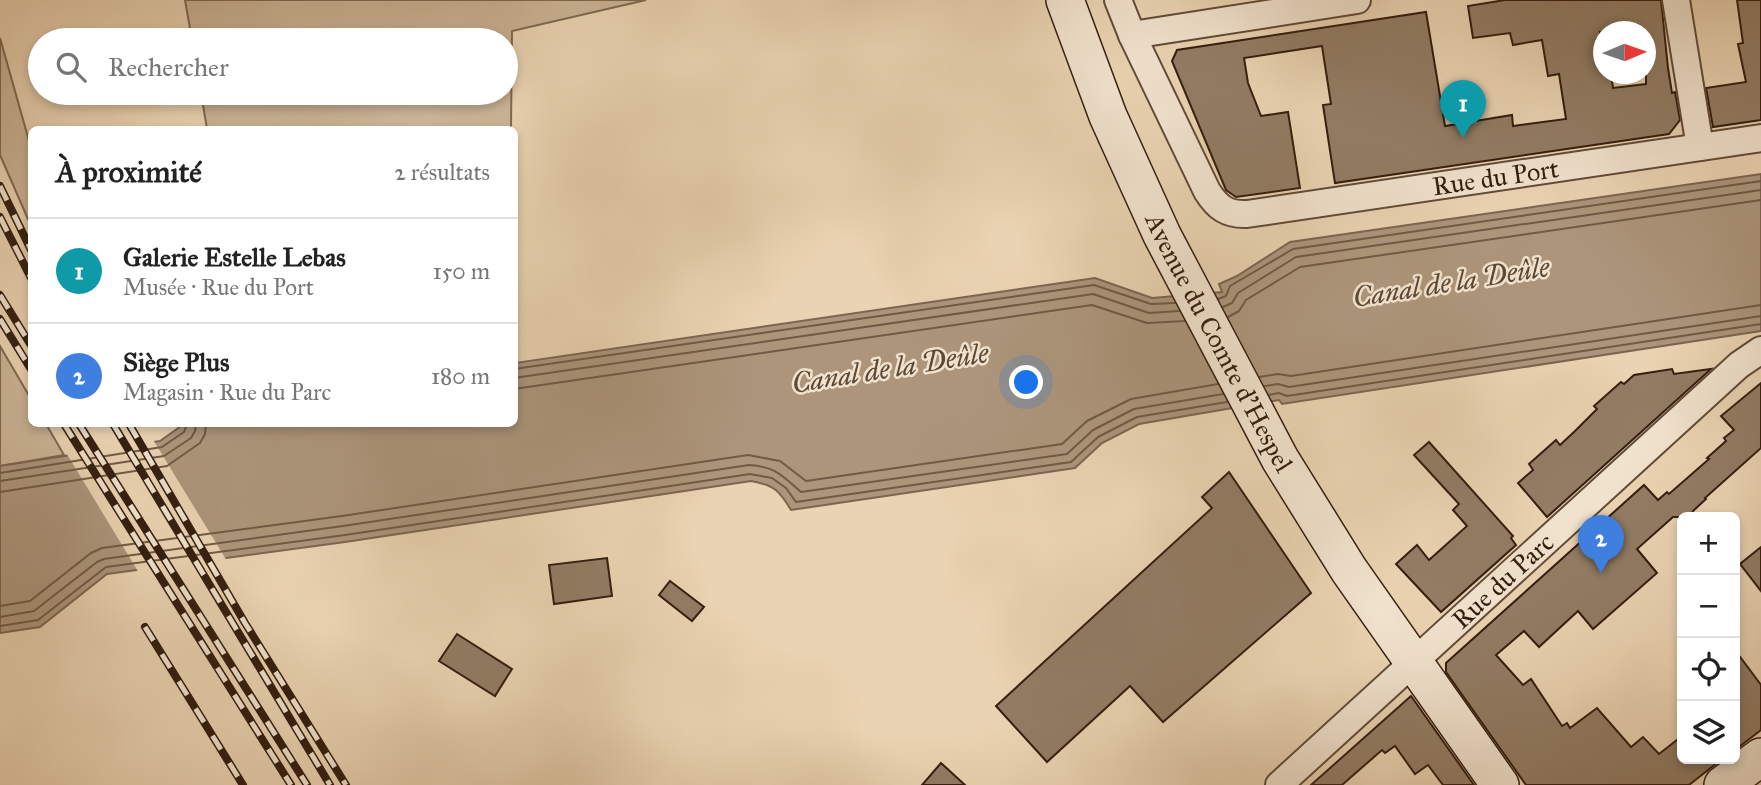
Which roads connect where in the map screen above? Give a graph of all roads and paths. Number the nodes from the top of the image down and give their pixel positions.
1 (1065, 0) edge
2 (1118, 0) edge
3 (1357, 0) edge
4 (1675, 0) edge
5 (1132, 35) junction
6 (1761, 138) edge
7 (1700, 147) junction
8 (1761, 350) edge
9 (1413, 663) junction
10 (1761, 757) edge
11 (1279, 785) edge
12 (1500, 785) edge
13 (1723, 785) edge

1 - 9 street, Avenue du Comte d'Hespel
2 - 5 street
3 - 5 street
4 - 7 street
5 - 7 street, Rue du Port
6 - 7 street, Rue du Port
8 - 9 street, Rue du Parc
9 - 11 street, Rue du Parc
9 - 12 street, Avenue du Comte d'Hespel
10 - 13 street

